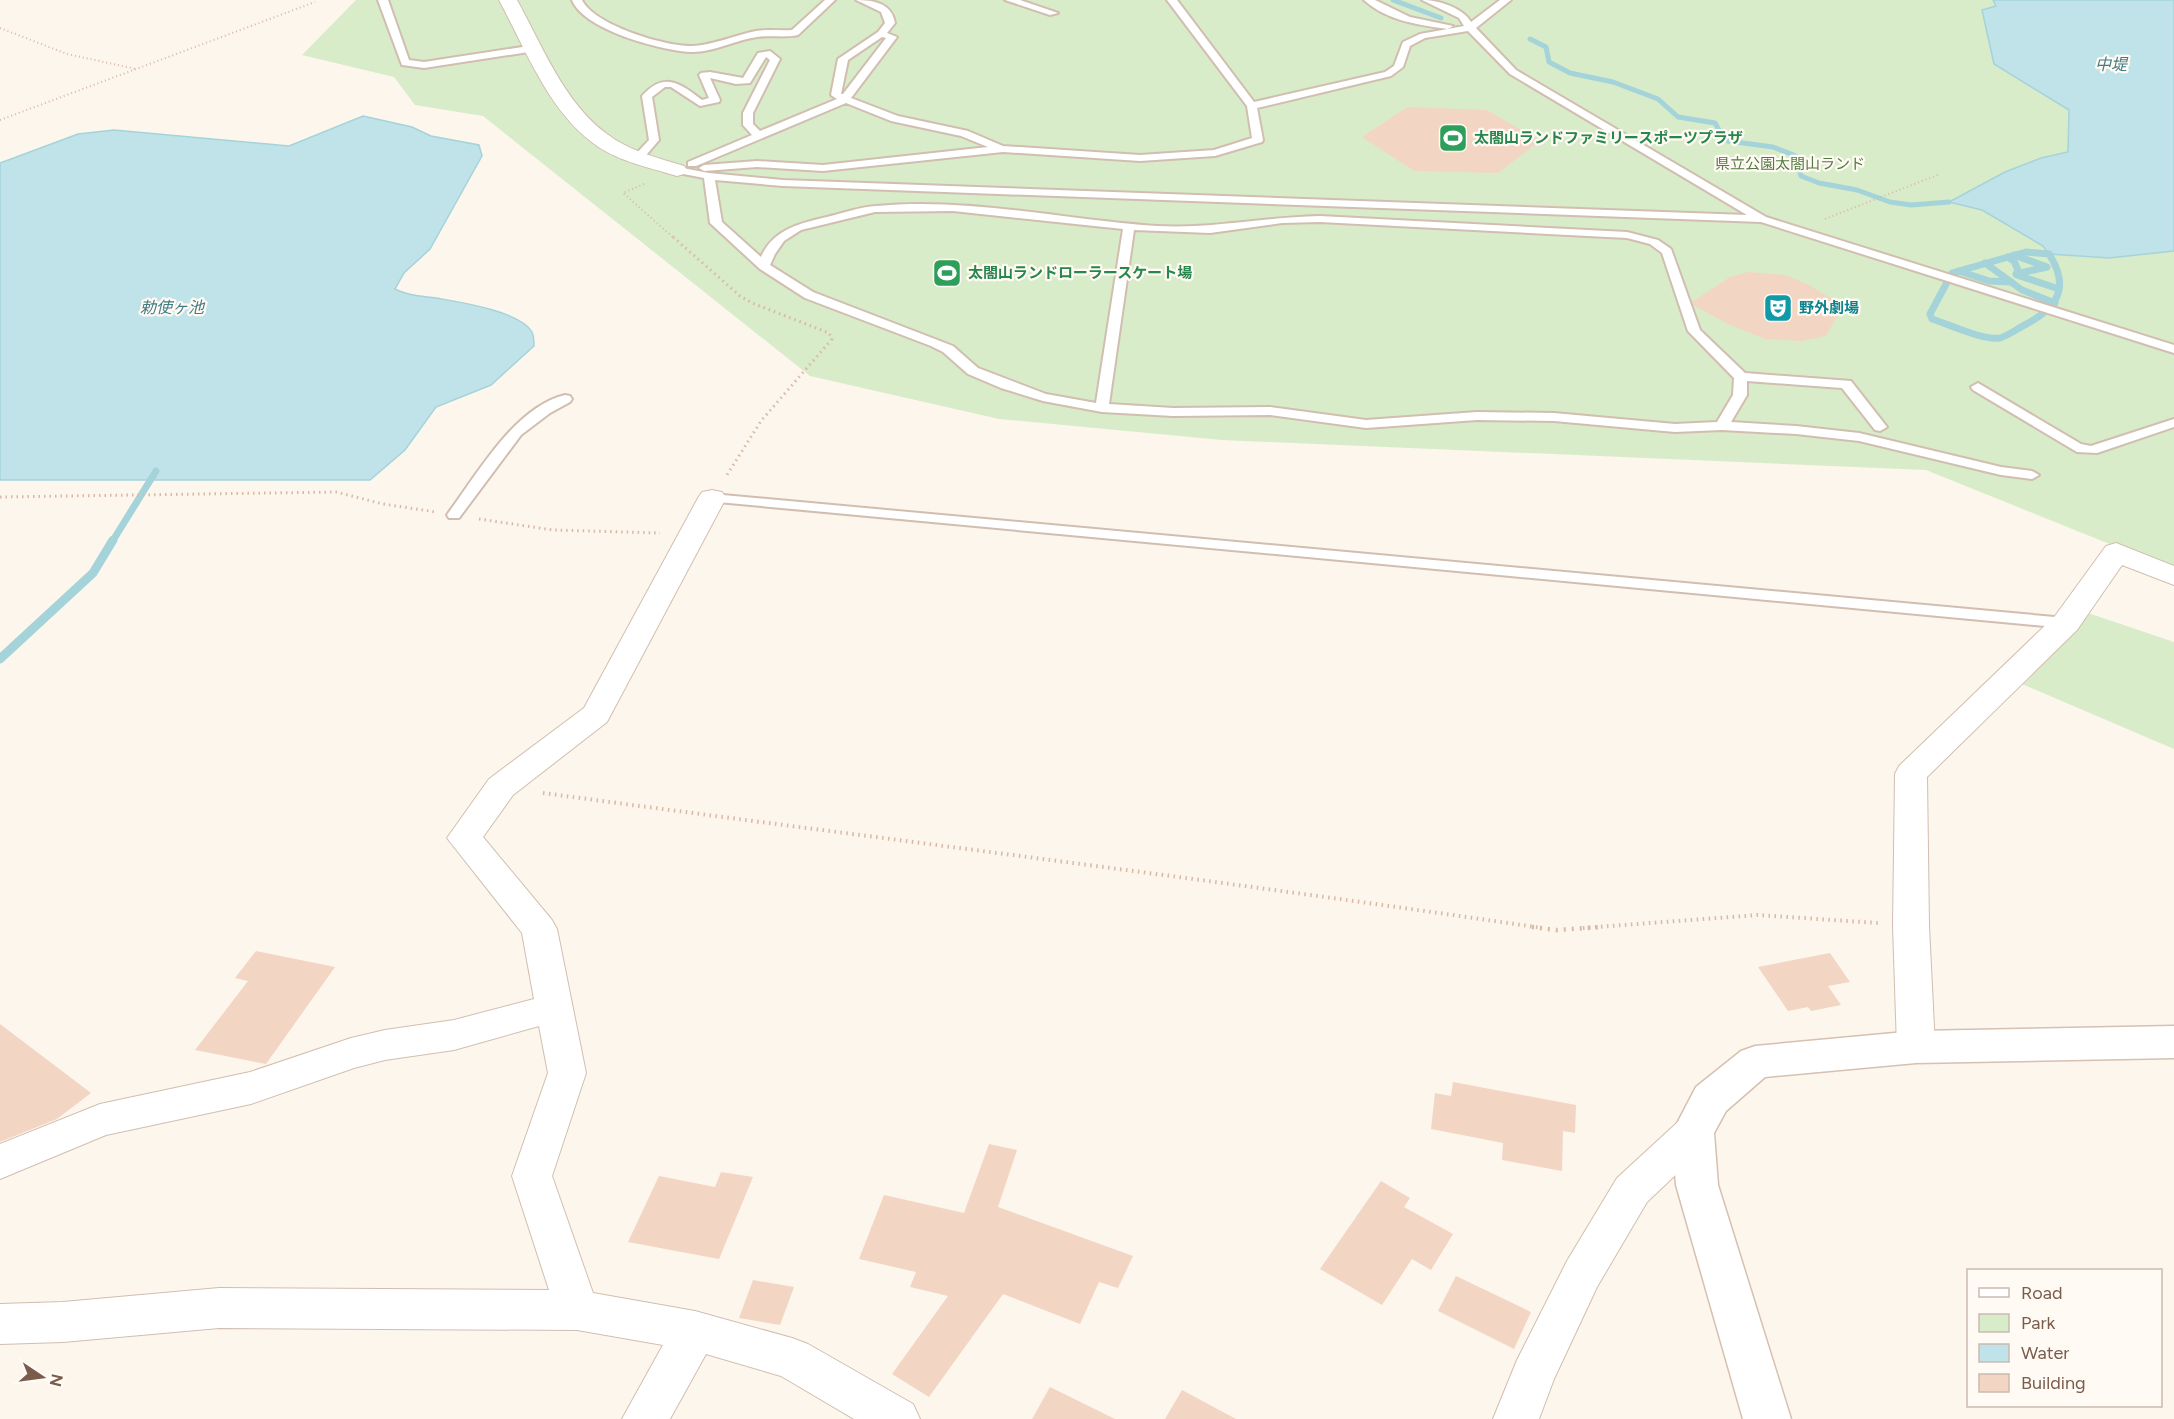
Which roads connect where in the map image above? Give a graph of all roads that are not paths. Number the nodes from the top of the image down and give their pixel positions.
1 (383, 0) edge
2 (508, 0) edge
3 (577, 0) edge
4 (830, 0) edge
5 (861, 0) edge
6 (1010, 0) edge
7 (1172, 0) edge
8 (1370, 0) edge
9 (1427, 0) edge
10 (1506, 0) edge
11 (1053, 13) dead end
12 (1470, 28) junction
13 (881, 34) junction
14 (535, 48) junction
15 (844, 100) junction
16 (1252, 106) junction
17 (759, 136) junction
18 (1002, 149) junction
19 (638, 158) junction
20 (677, 170) junction
21 (709, 176) junction
22 (864, 199) junction
23 (1369, 204) junction
24 (1601, 213) junction
25 (1762, 219) junction
26 (1370, 222) junction
27 (1129, 227) junction
28 (1604, 234) junction
29 (764, 266) junction
30 (2174, 349) edge
31 (1741, 378) junction
32 (1978, 387) dead end
33 (565, 399) dead end
34 (1102, 408) junction
35 (2174, 423) edge
36 (1722, 426) junction
37 (1880, 427) dead end
38 (2032, 475) dead end
39 (712, 498) joint
40 (454, 515) road end
41 (2174, 576) edge
42 (2066, 623) junction
43 (554, 1007) junction
44 (2174, 1042) edge
45 (1916, 1047) junction
46 (1693, 1133) junction
47 (0, 1162) edge
48 (577, 1310) junction
49 (0, 1324) edge
50 (695, 1331) junction
51 (645, 1419) edge
52 (897, 1419) edge
53 (1516, 1419) edge
54 (1767, 1419) edge

1 - 14 lane
2 - 14 street
3 - 4 lane
5 - 13 lane
6 - 11 lane
7 - 16 lane
8 - 12 lane
9 - 12 lane
10 - 12 lane
12 - 16 lane
12 - 25 lane
13 - 15 lane
13 - 15 lane
14 - 19 street
15 - 17 lane
15 - 18 lane
16 - 18 lane
17 - 19 lane
17 - 20 lane
18 - 20 lane
19 - 20 street
20 - 21 lane
21 - 22 lane
21 - 29 lane
22 - 23 lane
22 - 27 lane
22 - 29 lane
23 - 24 lane
23 - 26 lane
24 - 25 lane
24 - 28 lane
25 - 30 lane
26 - 27 lane
26 - 28 lane
27 - 34 lane
28 - 31 lane
29 - 34 lane
31 - 36 lane
31 - 37 lane
32 - 35 lane
33 - 40 lane
34 - 36 lane
36 - 38 lane
39 - 42 lane
39 - 43 street
41 - 42 street
42 - 45 street
43 - 47 street
43 - 48 street
44 - 45 street
45 - 46 street
46 - 53 street
46 - 54 street
48 - 49 street
48 - 50 street
50 - 51 street
50 - 52 street

